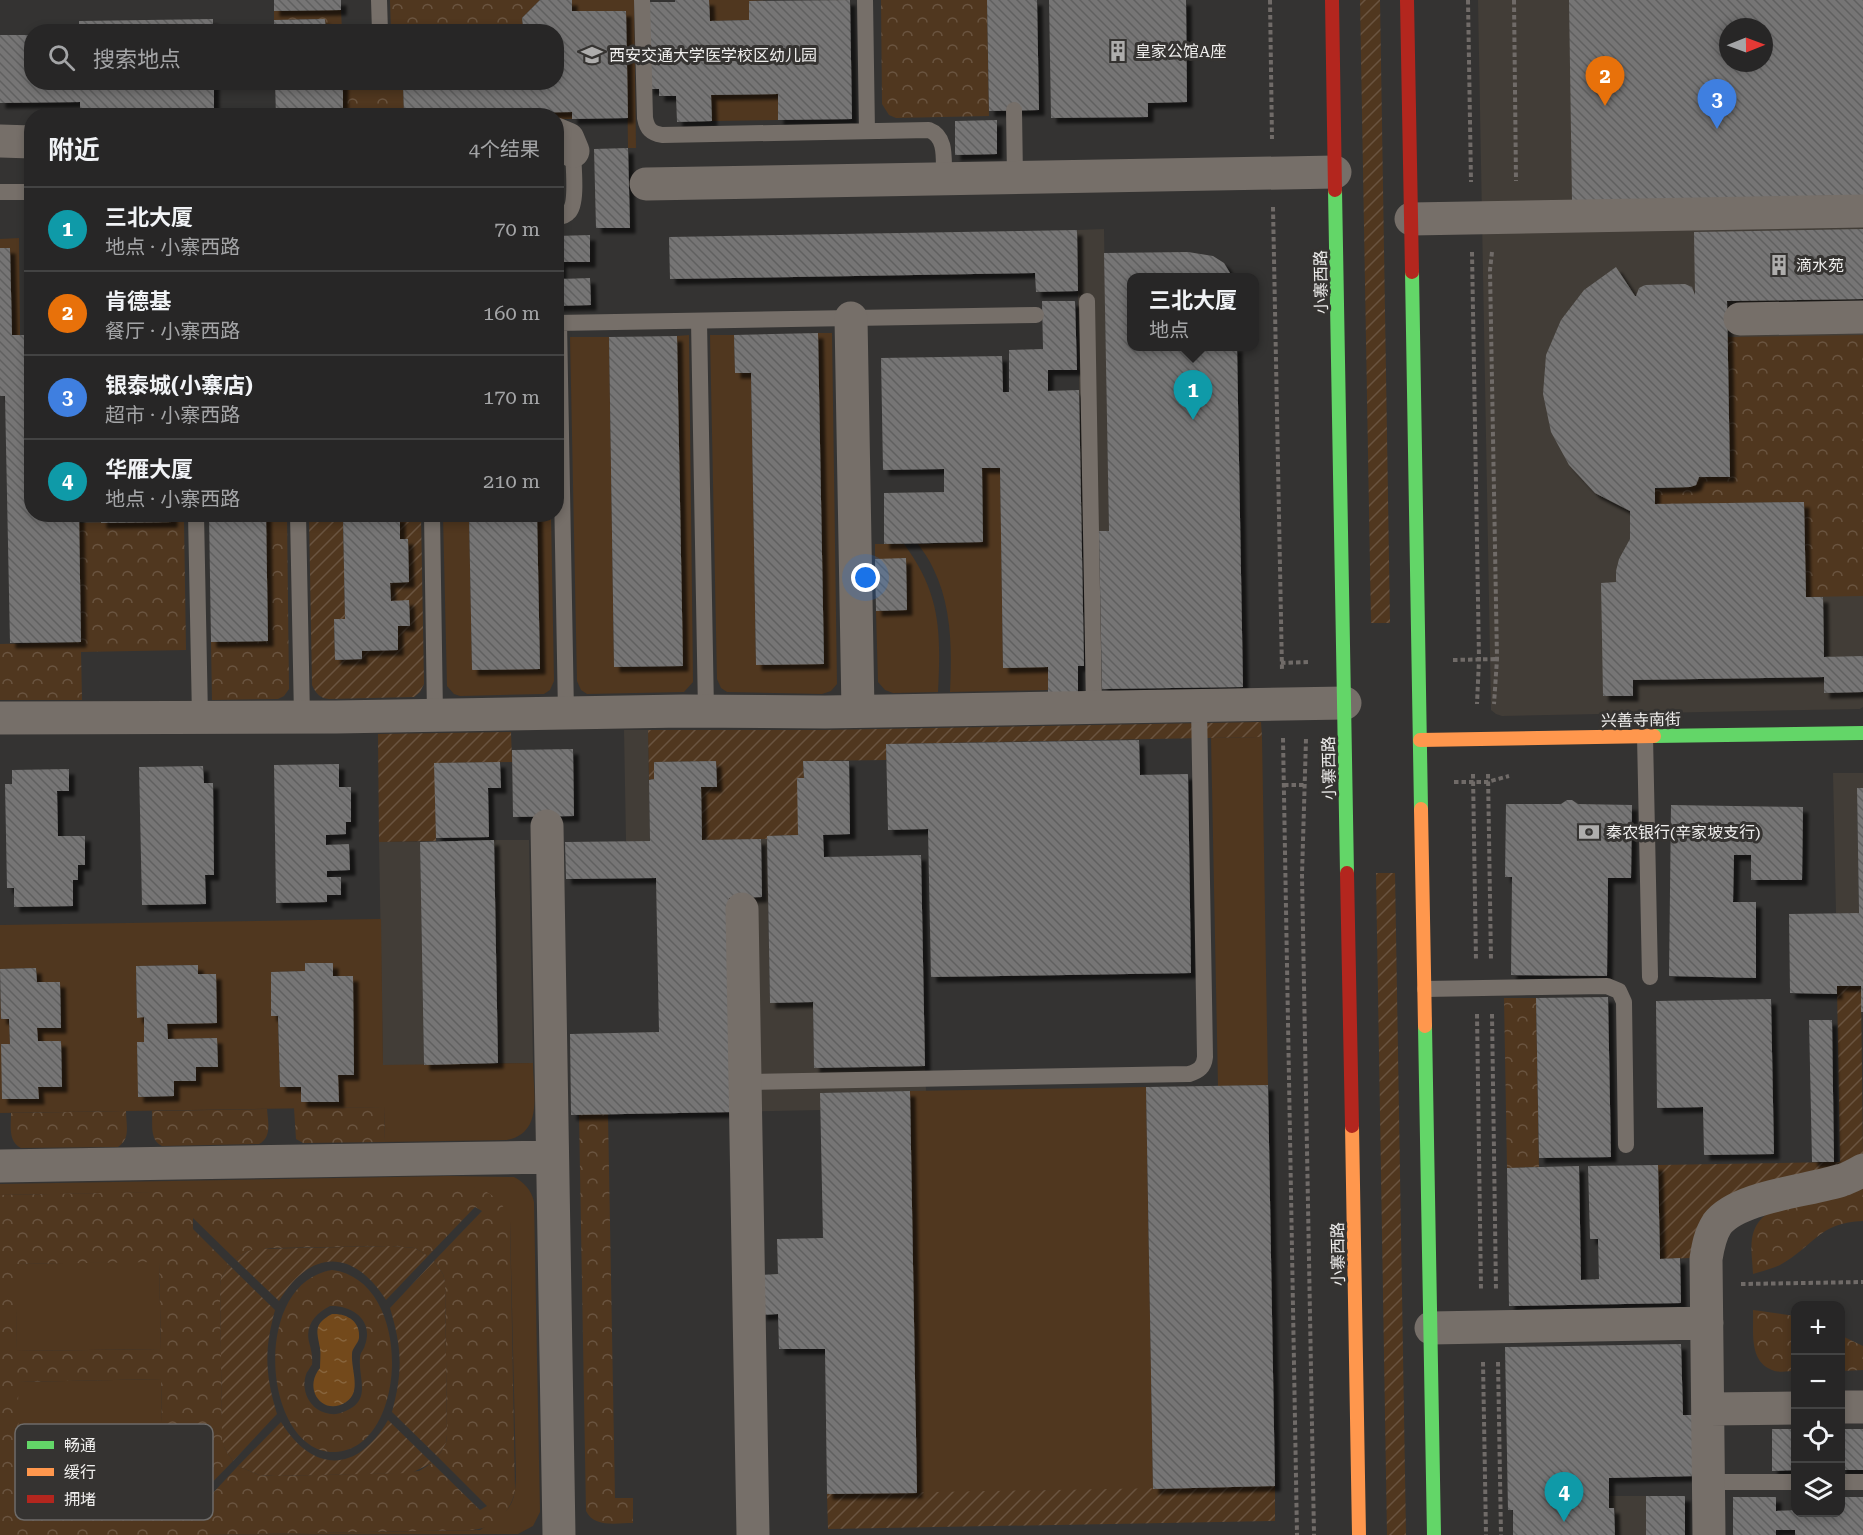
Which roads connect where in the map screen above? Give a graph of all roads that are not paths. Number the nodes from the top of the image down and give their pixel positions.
1 (379, 0) edge
2 (642, 0) edge
3 (865, 0) edge
4 (1332, 0) edge
5 (1407, 0) edge
6 (380, 24) edge
7 (1014, 110) dead end
8 (867, 131) junction
9 (0, 141) edge
10 (24, 142) edge
11 (565, 142) edge
12 (1335, 172) junction
13 (1015, 178) junction
14 (944, 179) junction
15 (646, 184) dead end
16 (0, 192) edge
17 (24, 192) edge
18 (1863, 211) edge
19 (564, 215) edge
20 (1411, 219) junction
21 (1087, 301) dead end
22 (1036, 315) dead end
23 (1863, 317) edge
24 (851, 318) junction
25 (1740, 319) dead end
26 (699, 321) junction
27 (564, 323) edge
28 (196, 522) edge
29 (298, 522) edge
30 (432, 522) edge
31 (562, 522) edge
32 (1345, 703) junction
33 (1199, 706) junction
34 (1094, 707) junction
35 (706, 711) junction
36 (858, 711) junction
37 (566, 713) junction
38 (435, 715) junction
39 (302, 717) junction
40 (0, 718) edge
41 (200, 718) junction
42 (1863, 733) edge
43 (1645, 736) junction
44 (1420, 740) junction
45 (546, 826) dead end
46 (742, 909) dead end
47 (1650, 977) dead end
48 (1425, 989) junction
49 (745, 1082) junction
50 (1626, 1145) dead end
51 (552, 1157) junction
52 (0, 1166) edge
53 (1863, 1170) edge
54 (1707, 1323) junction
55 (1431, 1328) junction
56 (1845, 1407) edge
57 (1863, 1407) edge
58 (1791, 1408) edge
59 (1709, 1409) junction
60 (1709, 1482) junction
61 (1791, 1482) edge
62 (1845, 1482) edge
63 (1863, 1482) edge
64 (559, 1535) edge
65 (753, 1535) edge
66 (1359, 1535) edge
67 (1434, 1535) edge
68 (1709, 1535) edge

1 - 6 lane
2 - 8 lane
3 - 8 lane
4 - 12 main road, 小寨西路
5 - 20 main road
7 - 13 lane
8 - 14 lane
9 - 10 street
11 - 19 lane
12 - 13 street
12 - 32 main road, 小寨西路
13 - 14 street
14 - 15 street
16 - 17 lane
18 - 20 street
20 - 44 main road
21 - 34 lane
22 - 24 lane
23 - 25 street
24 - 26 lane
24 - 36 street
26 - 27 lane
26 - 35 lane
28 - 41 lane
29 - 39 lane
30 - 38 lane
31 - 37 lane
32 - 33 street
32 - 66 main road, 小寨西路
33 - 34 street
33 - 49 lane
34 - 36 street
35 - 36 street
35 - 37 street
37 - 38 street
38 - 39 street
39 - 41 street
40 - 41 street
42 - 43 main road, 兴善寺南街
43 - 44 main road, 兴善寺南街
43 - 47 lane
44 - 48 main road
45 - 51 street
46 - 49 street
48 - 50 lane
48 - 55 main road
49 - 65 street
51 - 52 street
51 - 64 street
53 - 54 street
54 - 55 street
54 - 59 street
55 - 67 main road
56 - 57 street
58 - 59 street
59 - 60 street
60 - 61 lane
60 - 68 street
62 - 63 lane

